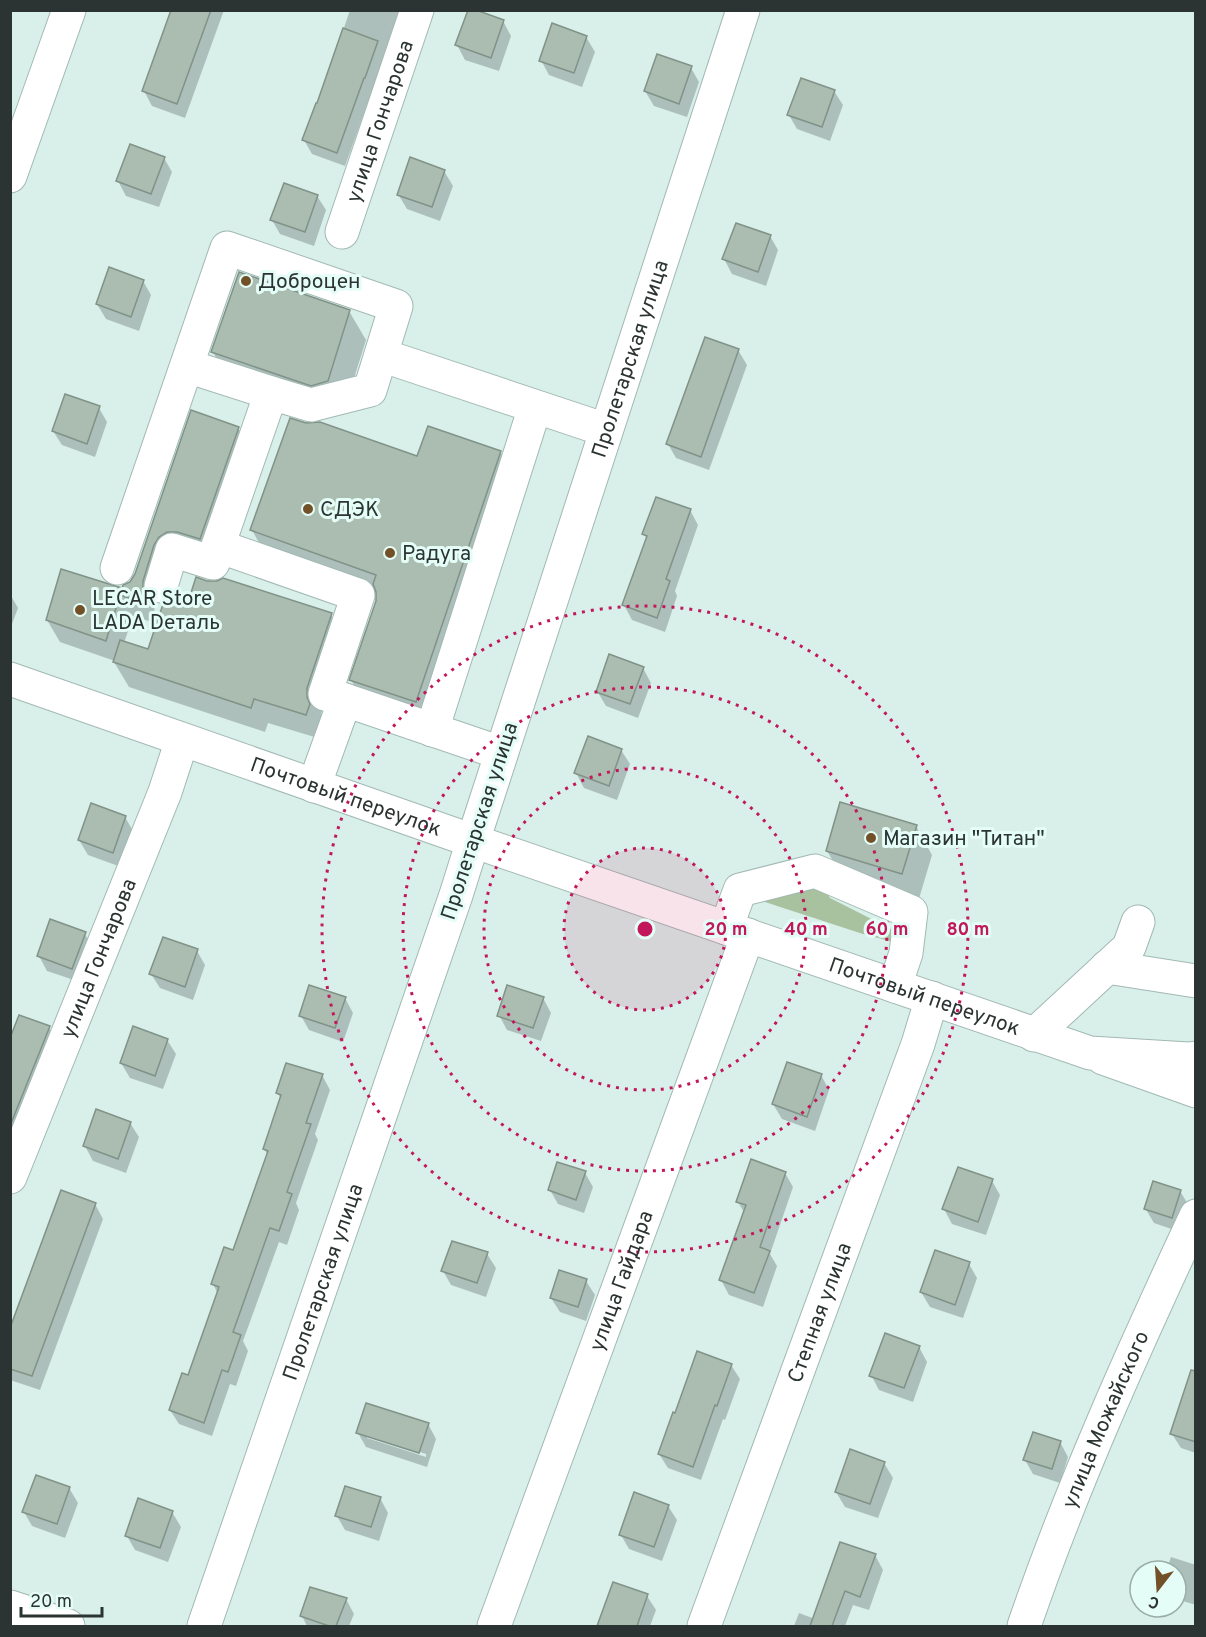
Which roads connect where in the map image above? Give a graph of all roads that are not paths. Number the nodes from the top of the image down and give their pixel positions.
1 (69, 10) edge
2 (417, 10) edge
3 (743, 10) edge
4 (10, 176) edge
5 (342, 232) dead end
6 (381, 355) junction
7 (186, 366) junction
8 (271, 393) junction
9 (536, 407) junction
10 (606, 430) junction
11 (218, 546) junction
12 (117, 568) dead end
13 (160, 586) dead end
14 (10, 679) edge
15 (345, 700) junction
16 (432, 729) junction
17 (182, 740) junction
18 (501, 753) junction
19 (314, 786) junction
20 (473, 841) junction
21 (1138, 922) dead end
22 (737, 932) junction
23 (1107, 967) junction
24 (1196, 981) edge
25 (895, 986) junction
26 (932, 998) junction
27 (1034, 1035) junction
28 (1090, 1053) junction
29 (1196, 1058) edge
30 (1196, 1091) edge
31 (10, 1177) edge
32 (1196, 1216) edge
33 (10, 1607) edge
34 (68, 1626) edge
35 (204, 1626) edge
36 (494, 1626) edge
37 (704, 1626) edge
38 (1024, 1626) edge

1 - 4 street
2 - 5 street, улица Гончарова
3 - 10 street, Пролетарская улица
6 - 7 street
6 - 8 street
6 - 9 street
7 - 8 street
7 - 12 street
8 - 11 street
9 - 10 street
9 - 16 street
10 - 18 street, Пролетарская улица
11 - 13 street
11 - 15 street
14 - 17 street, Почтовый переулок
15 - 16 street
15 - 19 street
16 - 18 street
17 - 19 street, Почтовый переулок
17 - 31 street, улица Гончарова
18 - 20 street, Пролетарская улица
19 - 20 street, Почтовый переулок
20 - 22 street, Почтовый переулок
20 - 35 street, Пролетарская улица
21 - 23 street
22 - 25 street, Почтовый переулок
22 - 25 street, улица Гайдара
22 - 36 street, улица Гайдара
23 - 24 street
23 - 27 street
25 - 26 street, Почтовый переулок
26 - 27 street, Почтовый переулок
26 - 37 street, Степная улица
27 - 28 street, Почтовый переулок
28 - 29 street
28 - 30 street
32 - 38 street, улица Можайского
33 - 34 street

